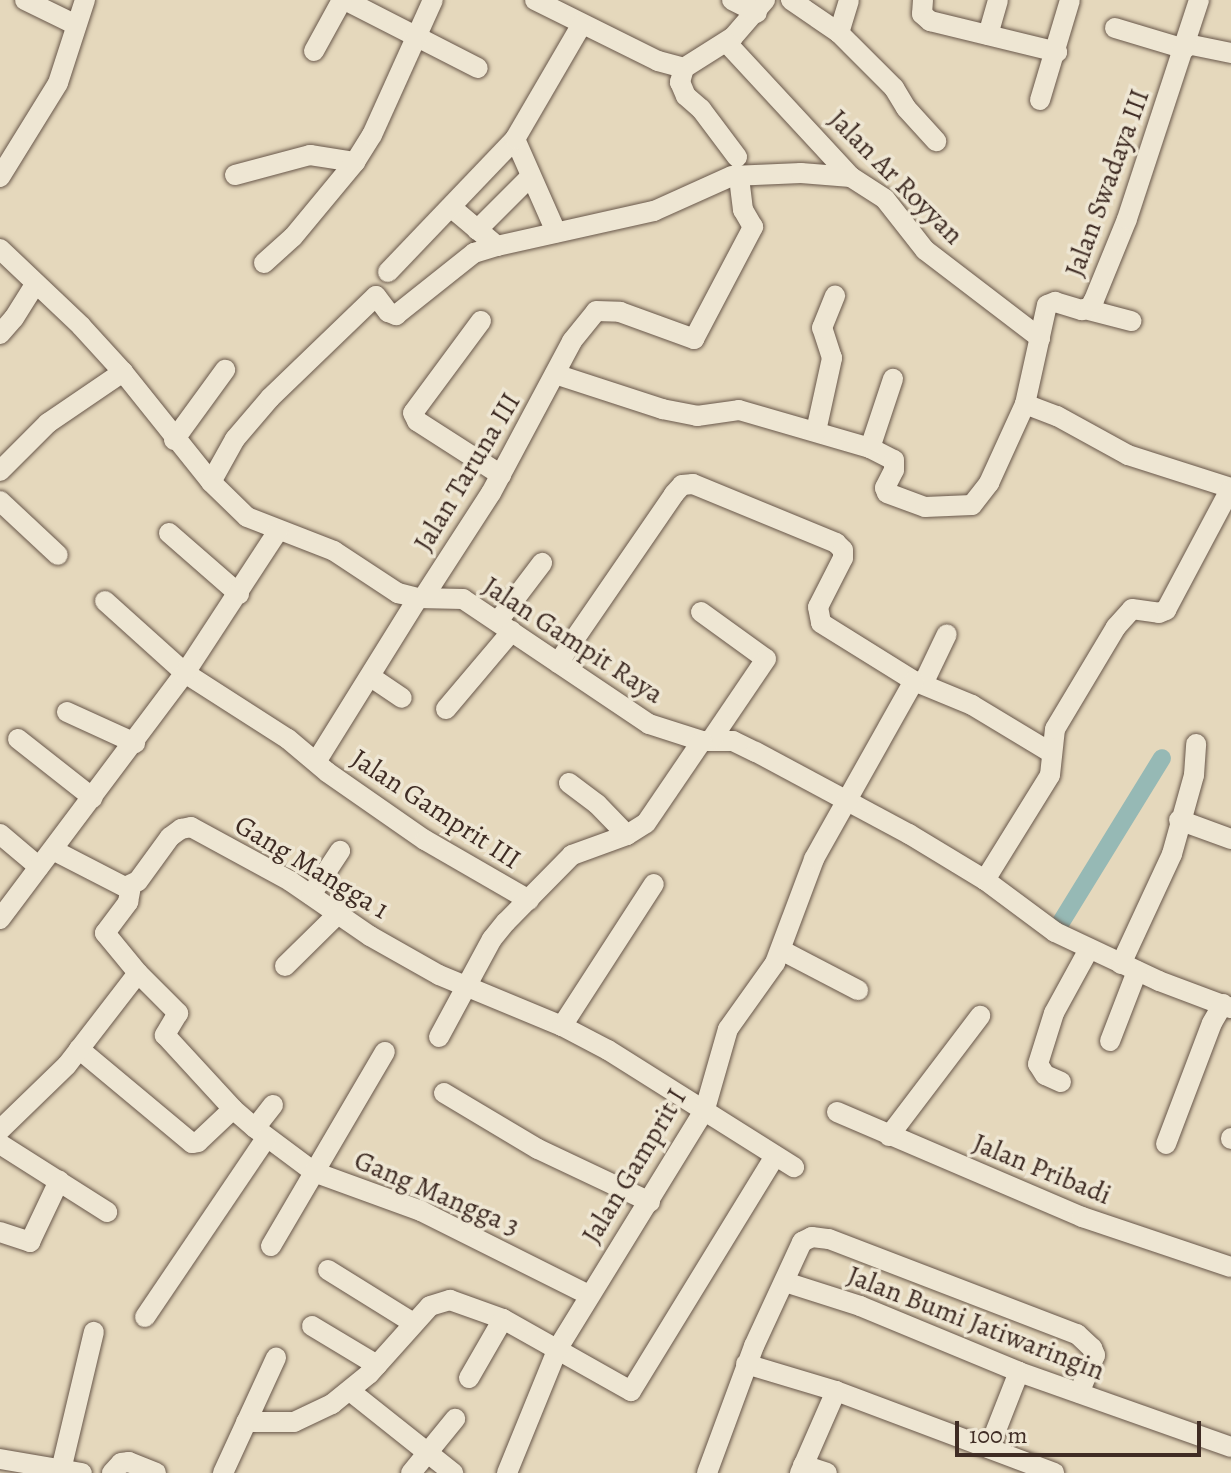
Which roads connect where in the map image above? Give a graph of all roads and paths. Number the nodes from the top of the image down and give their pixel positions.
1 (25, 0) edge
2 (85, 0) edge
3 (343, 0) edge
4 (433, 0) edge
5 (535, 0) edge
6 (732, 0) edge
7 (791, 0) edge
8 (849, 0) edge
9 (998, 0) edge
10 (1070, 0) edge
11 (1199, 0) edge
12 (761, 6) edge
13 (923, 7) edge
14 (582, 24) junction
15 (76, 25) junction
16 (1115, 28) dead end
17 (839, 33) junction
18 (988, 35) junction
19 (417, 38) junction
20 (726, 42) junction
21 (1186, 47) junction
22 (314, 51) dead end
23 (1057, 52) junction
24 (1231, 53) edge
25 (478, 68) dead end
26 (684, 68) junction
27 (1040, 100) dead end
28 (515, 139) junction
29 (936, 141) dead end
30 (355, 162) junction
31 (738, 166) junction
32 (235, 175) dead end
33 (531, 176) junction
34 (0, 177) edge
35 (851, 177) junction
36 (452, 208) junction
37 (477, 230) junction
38 (556, 232) junction
39 (497, 246) junction
40 (0, 249) edge
41 (264, 263) dead end
42 (388, 272) dead end
43 (35, 285) junction
44 (835, 295) dead end
45 (1085, 309) junction
46 (481, 321) dead end
47 (1131, 321) dead end
48 (0, 334) edge
49 (1040, 338) junction
50 (225, 370) dead end
51 (123, 372) junction
52 (555, 374) junction
53 (893, 379) dead end
54 (1025, 404) junction
55 (816, 431) junction
56 (174, 440) junction
57 (870, 448) junction
58 (0, 471) edge
59 (501, 475) junction
60 (211, 482) junction
61 (0, 501) edge
62 (278, 531) junction
63 (169, 533) dead end
64 (58, 555) dead end
65 (542, 563) dead end
66 (239, 594) junction
67 (421, 598) junction
68 (105, 601) dead end
69 (701, 612) dead end
70 (505, 626) junction
71 (947, 634) dead end
72 (558, 663) junction
73 (185, 673) junction
74 (371, 677) junction
75 (919, 682) junction
76 (402, 698) dead end
77 (446, 709) dead end
78 (67, 712) dead end
79 (18, 739) dead end
80 (707, 740) junction
81 (135, 743) junction
82 (1196, 744) dead end
83 (1050, 752) junction
84 (316, 762) junction
85 (569, 783) dead end
86 (93, 798) junction
87 (846, 803) junction
88 (1179, 820) junction
89 (0, 834) edge
90 (627, 835) junction
91 (1231, 839) edge
92 (53, 850) junction
93 (340, 851) dead end
94 (39, 867) junction
95 (985, 880) junction
96 (654, 884) dead end
97 (131, 886) junction
98 (311, 895) junction
99 (529, 900) junction
100 (339, 913) junction
101 (0, 919) edge
102 (1089, 949) junction
103 (781, 950) junction
104 (285, 966) dead end
105 (1129, 968) junction
106 (138, 973) junction
107 (469, 987) junction
108 (858, 990) dead end
109 (1227, 1006) edge
110 (980, 1016) dead end
111 (562, 1026) junction
112 (439, 1037) dead end
113 (1110, 1041) dead end
114 (79, 1049) junction
115 (385, 1052) dead end
116 (1061, 1082) dead end
117 (444, 1093) dead end
118 (273, 1105) dead end
119 (233, 1109) junction
120 (705, 1109) junction
121 (837, 1112) dead end
122 (0, 1130) edge
123 (260, 1133) junction
124 (889, 1136) junction
125 (0, 1144) edge
126 (1166, 1144) dead end
127 (775, 1156) junction
128 (794, 1167) dead end
129 (314, 1172) junction
130 (59, 1181) junction
131 (650, 1202) junction
132 (107, 1212) dead end
133 (0, 1232) edge
134 (271, 1246) dead end
135 (1231, 1267) edge
136 (328, 1270) dead end
137 (785, 1282) junction
138 (589, 1295) junction
139 (145, 1317) dead end
140 (503, 1319) junction
141 (413, 1323) junction
142 (312, 1326) dead end
143 (94, 1332) dead end
144 (558, 1348) junction
145 (276, 1358) dead end
146 (746, 1364) junction
147 (377, 1365) junction
148 (1019, 1372) junction
149 (469, 1378) dead end
150 (350, 1391) junction
151 (836, 1391) junction
152 (1079, 1393) junction
153 (455, 1419) dead end
154 (246, 1422) junction
155 (1231, 1447) edge
156 (989, 1448) junction
157 (430, 1452) junction
158 (0, 1459) edge
159 (801, 1469) edge
160 (72, 1471) edge
161 (112, 1473) edge
162 (156, 1473) edge
163 (223, 1473) edge
164 (411, 1473) edge
165 (453, 1473) edge
166 (507, 1473) edge
167 (707, 1473) edge
168 (827, 1473) edge
169 (1054, 1473) edge

1 - 15 street
2 - 15 street
3 - 19 street
3 - 22 street
4 - 19 street
5 - 14 street
6 - 12 street
7 - 17 street
8 - 17 street
9 - 18 street
10 - 23 street
11 - 21 street, Jalan Swadaya III
12 - 20 street
13 - 18 street
14 - 26 street
14 - 28 street
15 - 34 street
16 - 21 street
17 - 29 street
18 - 23 street
19 - 25 street
19 - 30 street
20 - 26 street
20 - 35 street, Jalan Ar Royyan
21 - 24 street
21 - 45 street, Jalan Swadaya III
23 - 27 street
26 - 31 street
28 - 33 street
28 - 36 street
30 - 32 street
30 - 41 street
31 - 35 street
31 - 38 street
31 - 52 street, Jalan Taruna III
33 - 37 street
33 - 38 street
35 - 49 street, Jalan Ar Royyan
36 - 37 street
36 - 42 street
37 - 39 street
38 - 39 street
39 - 60 street
40 - 43 street, Jalan Gampit Raya
43 - 48 street
43 - 51 street, Jalan Gampit Raya
44 - 55 street
45 - 47 street
45 - 49 street, Jalan Swadaya III
46 - 59 street
49 - 54 street
50 - 56 street
51 - 56 street, Jalan Gampit Raya
51 - 58 street
52 - 55 street
52 - 59 street, Jalan Taruna III
53 - 57 street
54 - 57 street
54 - 83 street
55 - 57 street
56 - 60 street, Jalan Gampit Raya
59 - 67 street, Jalan Taruna III
60 - 62 street, Jalan Gampit Raya
61 - 64 street
62 - 66 street
62 - 67 street, Jalan Gampit Raya
63 - 66 street
65 - 70 street
66 - 73 street
67 - 70 street, Jalan Gampit Raya
67 - 74 street, Jalan Gamprit III
68 - 73 street
69 - 80 street
70 - 72 street, Jalan Gampit Raya
70 - 77 street
71 - 75 street, Jalan Gamprit I
72 - 75 street
72 - 80 street, Jalan Gampit Raya
73 - 81 street
73 - 84 street
74 - 76 street
74 - 84 street, Jalan Gamprit III
75 - 83 street
75 - 87 street, Jalan Gamprit I
78 - 81 street
79 - 86 street
80 - 87 street, Jalan Gampit Raya
80 - 90 street
81 - 86 street
82 - 88 street
83 - 95 street
84 - 99 street, Jalan Gamprit III
85 - 90 street
86 - 92 street
87 - 95 street, Jalan Gampit Raya
87 - 103 street, Jalan Gamprit I
88 - 91 street
88 - 105 street
89 - 94 street
90 - 99 street
92 - 94 street
92 - 97 street
93 - 98 street
94 - 101 street
95 - 102 street, Jalan Gampit Raya
96 - 111 street
97 - 98 street, Gang Mangga 1
97 - 106 street
98 - 100 street, Gang Mangga 1
99 - 107 street
100 - 104 street
100 - 107 street, Gang Mangga 1
102 - 105 street, Jalan Gampit Raya
102 - 116 street
103 - 108 street
103 - 120 street, Jalan Gamprit I
105 - 109 street, Jalan Gampit Raya
105 - 113 street
106 - 114 street
106 - 119 street, Gang Mangga 3
107 - 111 street, Gang Mangga 1
107 - 112 street
109 - 126 street
110 - 124 street
111 - 120 street, Gang Mangga 1
114 - 119 street
114 - 122 street
115 - 129 street
117 - 131 street
118 - 123 street
119 - 123 street, Gang Mangga 3
120 - 127 street, Gang Mangga 1
120 - 131 street, Jalan Gamprit I
121 - 124 street, Jalan Pribadi
123 - 129 street, Gang Mangga 3
123 - 139 street
124 - 135 street, Jalan Pribadi
125 - 130 street
127 - 128 street, Gang Mangga 1
127 - 144 street
129 - 134 street
129 - 138 street, Gang Mangga 3
130 - 132 street
130 - 133 street
131 - 138 street, Jalan Gamprit I
136 - 141 street
137 - 146 street
137 - 148 street, Jalan Bumi Jatiwaringin
137 - 152 street
138 - 144 street, Jalan Gamprit I
140 - 141 street
140 - 144 street
140 - 149 street
141 - 147 street
142 - 147 street
143 - 160 street
144 - 166 street, Jalan Gamprit I
145 - 154 street
146 - 151 street
146 - 167 street
147 - 150 street
148 - 152 street, Jalan Bumi Jatiwaringin
148 - 156 street
150 - 154 street
150 - 157 street
151 - 156 street
151 - 159 street
152 - 155 street, Jalan Bumi Jatiwaringin
153 - 157 street
154 - 163 street
156 - 169 street
157 - 164 street
157 - 165 street
158 - 160 street
159 - 168 street
161 - 162 street

